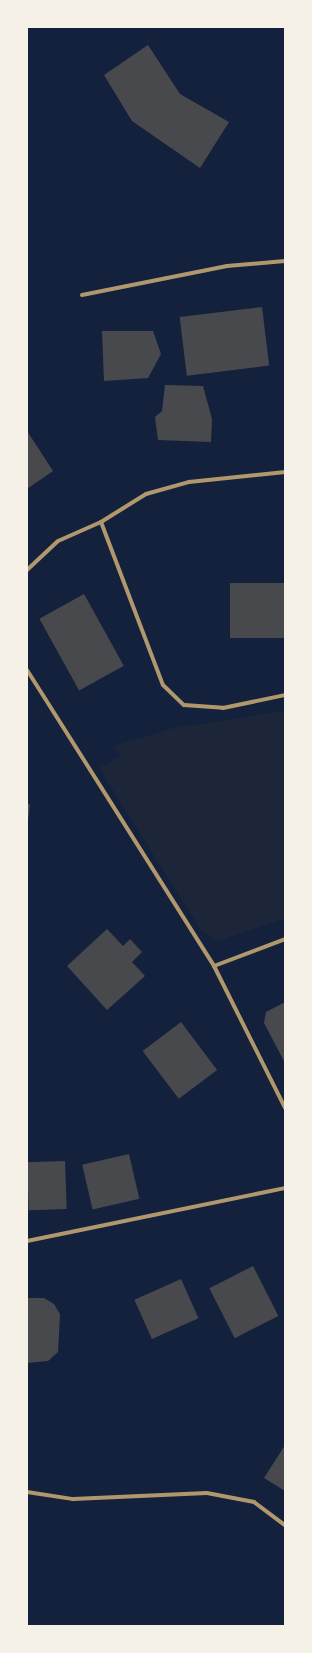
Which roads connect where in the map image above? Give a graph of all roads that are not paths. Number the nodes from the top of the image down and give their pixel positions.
1 (285, 261) edge
2 (82, 295) dead end
3 (285, 472) edge
4 (101, 522) junction
5 (27, 570) edge
6 (27, 670) edge
7 (285, 695) edge
8 (285, 939) edge
9 (214, 966) junction
10 (285, 1108) edge
11 (285, 1188) edge
12 (27, 1241) edge
13 (27, 1492) edge
14 (285, 1525) edge

1 - 2 street
3 - 4 street
4 - 5 street
4 - 7 street
6 - 9 street
8 - 9 street
9 - 10 street
11 - 12 street
13 - 14 street

